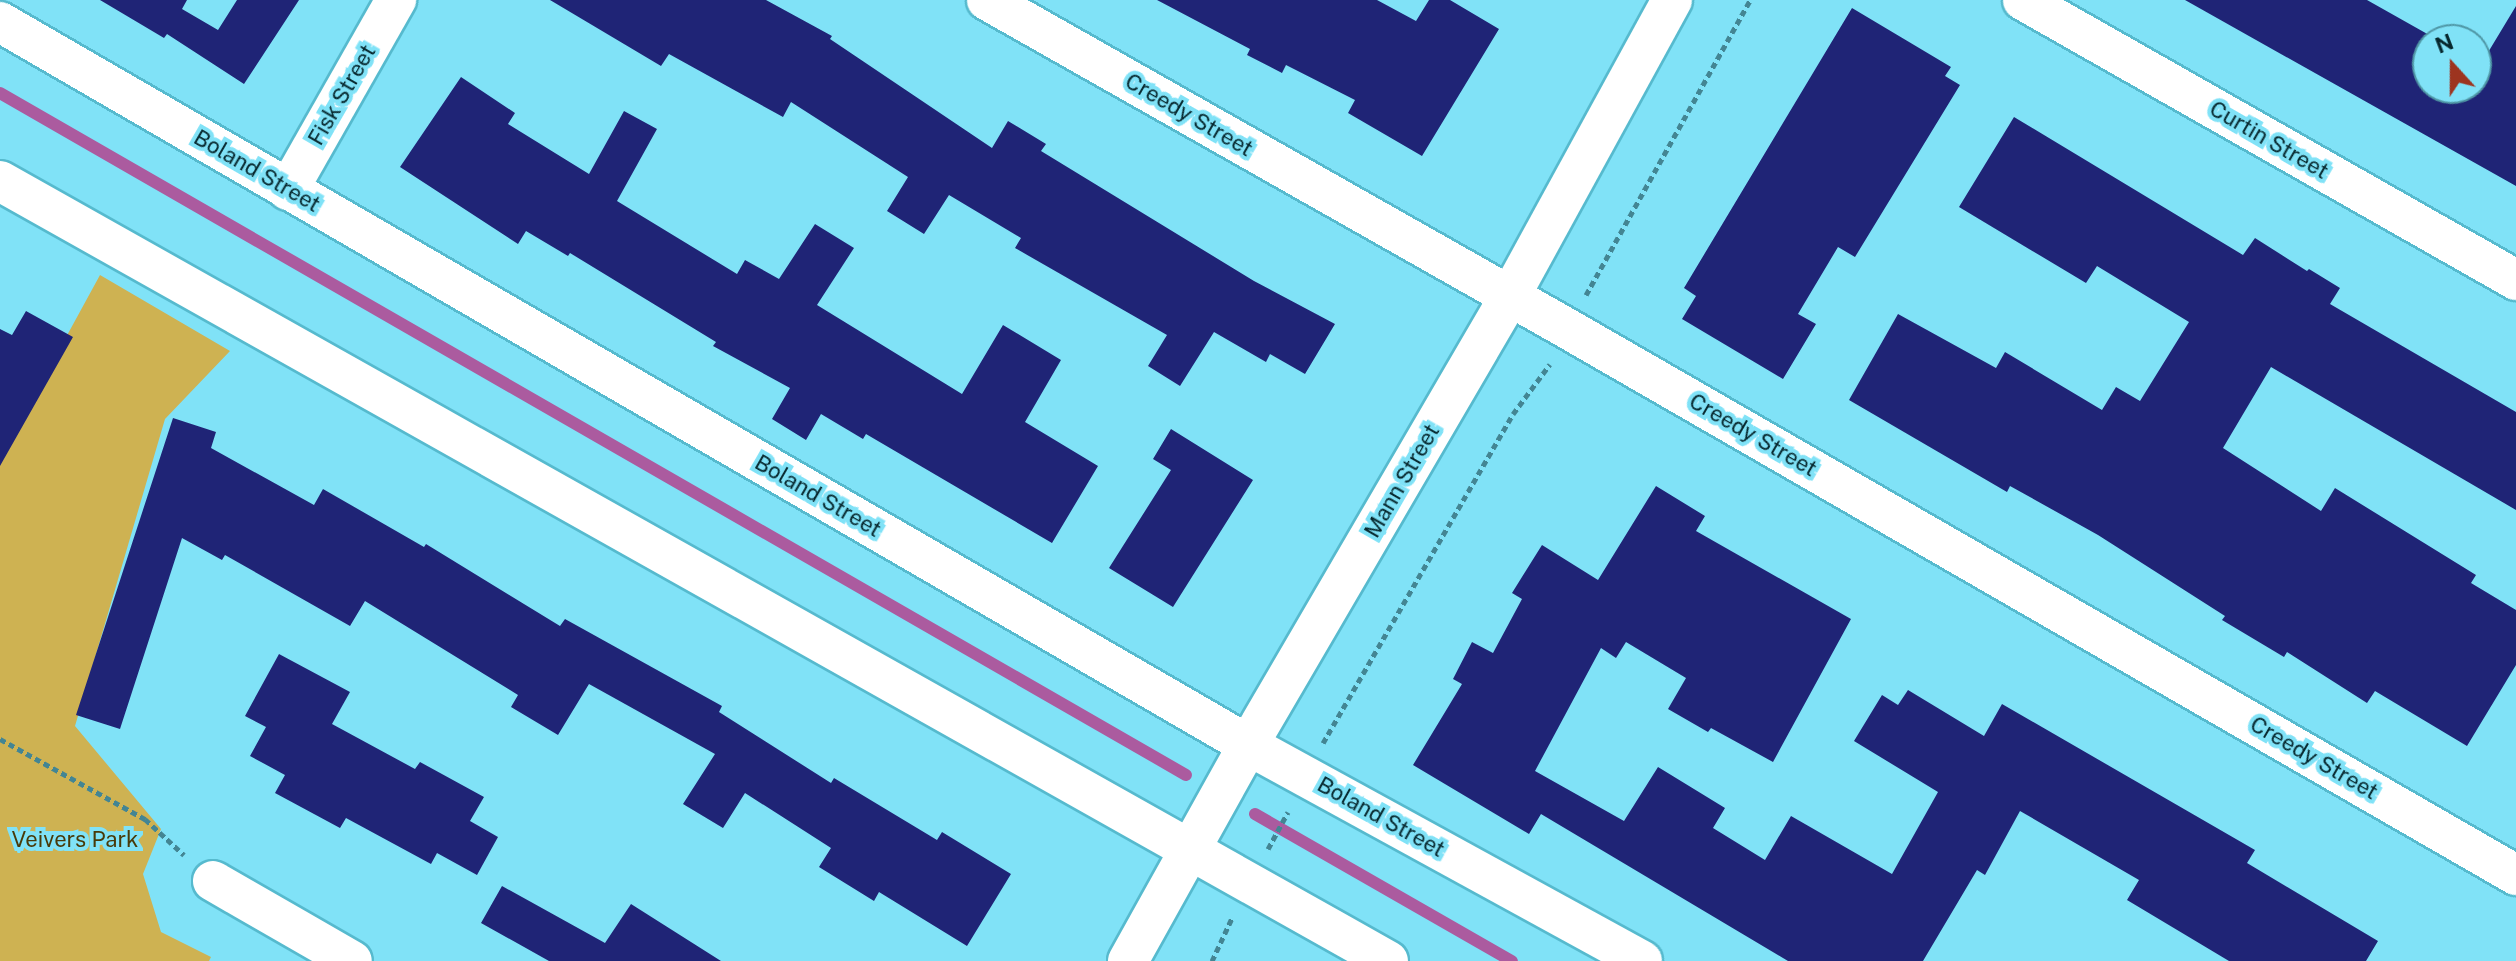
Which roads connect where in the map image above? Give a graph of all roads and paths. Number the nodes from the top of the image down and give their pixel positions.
1 (396, 0) edge
2 (987, 0) edge
3 (1672, 0) edge
4 (1750, 0) edge
5 (2023, 0) edge
6 (0, 22) edge
7 (0, 181) edge
8 (288, 190) junction
9 (2516, 280) edge
10 (1510, 296) junction
11 (1568, 329) junction
12 (0, 739) edge
13 (1248, 745) junction
14 (1297, 794) junction
15 (1270, 845) dead end
16 (1192, 849) junction
17 (2516, 875) edge
18 (213, 881) joint
19 (352, 961) edge
20 (1128, 961) edge
21 (1388, 961) edge
22 (1642, 961) edge

1 - 8 street, Fisk Street
2 - 10 street, Creedy Street
3 - 10 street, Mann Street
4 - 11 path
5 - 9 street, Curtin Street
6 - 8 street, Boland Street
7 - 16 street
8 - 13 street, Boland Street
10 - 11 street, Creedy Street
10 - 13 street, Mann Street
11 - 14 path
11 - 17 street, Creedy Street
12 - 18 path
13 - 14 street, Boland Street
13 - 16 street, Mann Street
14 - 15 path
14 - 22 street, Boland Street
16 - 20 street, Mann Street
16 - 21 street
18 - 19 street

